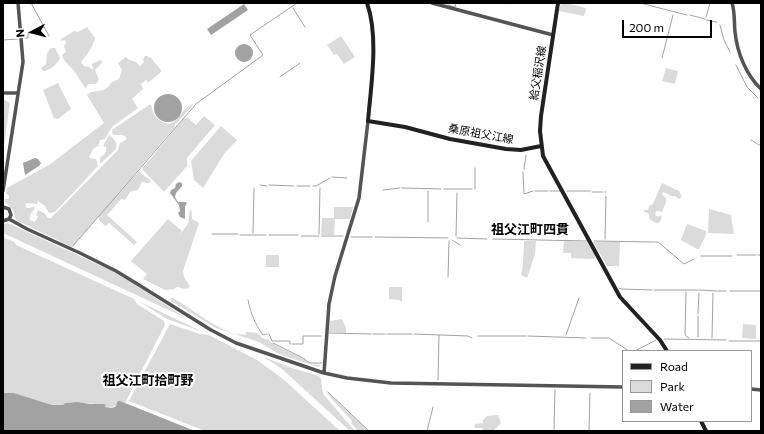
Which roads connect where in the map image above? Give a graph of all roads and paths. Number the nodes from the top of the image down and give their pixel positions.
1 (18, 3) edge
2 (367, 3) edge
3 (432, 3) edge
4 (558, 3) edge
5 (732, 3) edge
6 (553, 35) junction
7 (761, 89) edge
8 (3, 93) edge
9 (18, 93) junction
10 (368, 121) junction
11 (542, 146) junction
12 (3, 191) edge
13 (3, 207) edge
14 (9, 219) junction
15 (3, 221) edge
16 (666, 350) edge
17 (324, 373) junction
18 (622, 387) edge
19 (702, 422) edge
20 (706, 431) edge

1 - 9 street
2 - 10 main road
3 - 6 street
4 - 6 main road, 給父稲沢線
5 - 7 street
6 - 11 main road, 給父稲沢線
8 - 9 street
9 - 12 street
10 - 11 main road, 桑原祖父江線
10 - 17 street
11 - 16 main road
13 - 14 street
14 - 15 street
14 - 17 street
17 - 18 street
19 - 20 main road

